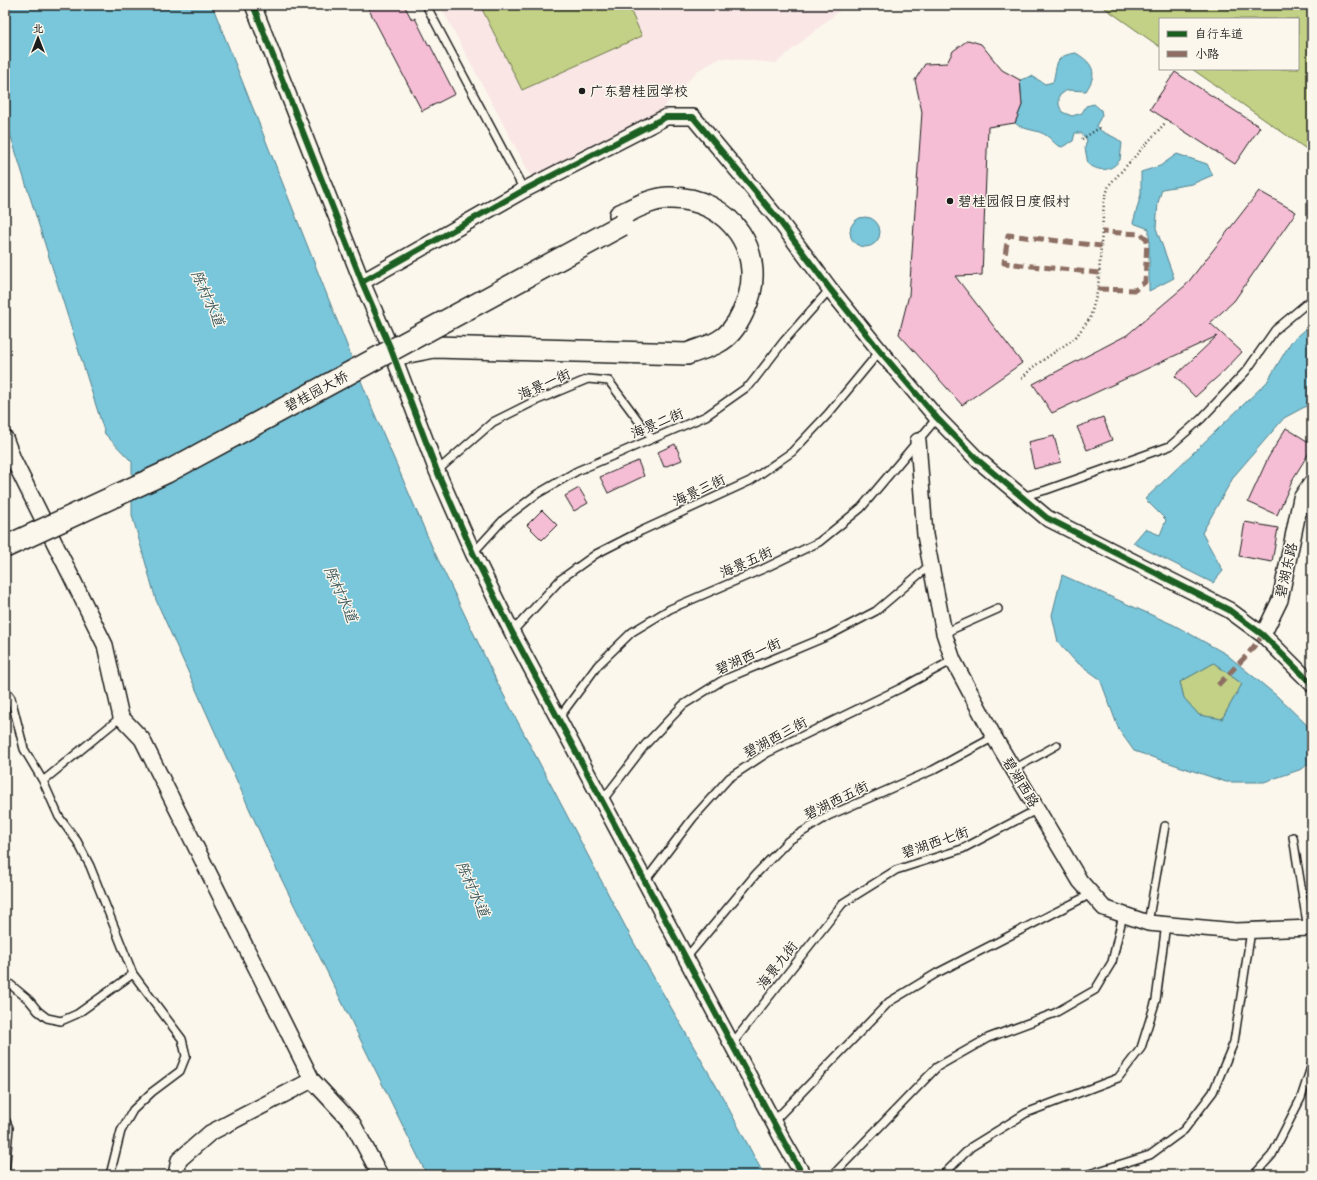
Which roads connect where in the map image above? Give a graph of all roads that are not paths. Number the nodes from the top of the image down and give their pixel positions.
1 (253, 5) edge
2 (426, 5) edge
3 (524, 190) junction
4 (621, 220) junction
5 (362, 282) junction
6 (830, 289) junction
7 (1312, 299) edge
8 (391, 351) junction
9 (880, 351) junction
10 (937, 418) junction
11 (5, 438) edge
12 (652, 439) junction
13 (918, 441) junction
14 (437, 471) junction
15 (1312, 482) edge
16 (1021, 497) junction
17 (5, 539) edge
18 (5, 547) edge
19 (473, 553) junction
20 (930, 565) junction
21 (998, 609) dead end
22 (512, 632) junction
23 (944, 633) junction
24 (1263, 635) junction
25 (953, 660) junction
26 (1312, 684) edge
27 (5, 690) edge
28 (120, 717) junction
29 (558, 719) junction
30 (994, 737) junction
31 (1057, 745) dead end
32 (1014, 769) junction
33 (43, 781) junction
34 (602, 801) junction
35 (1038, 809) junction
36 (1164, 826) dead end
37 (1293, 837) dead end
38 (645, 881) junction
39 (1091, 894) junction
40 (843, 903) joint
41 (1123, 914) junction
42 (1148, 923) junction
43 (1166, 924) junction
44 (1310, 928) edge
45 (1251, 931) junction
46 (686, 959) junction
47 (134, 974) junction
48 (5, 980) edge
49 (732, 1044) junction
50 (1312, 1064) edge
51 (312, 1080) junction
52 (5, 1119) edge
53 (773, 1122) junction
54 (5, 1172) edge
55 (110, 1175) edge
56 (176, 1175) edge
57 (380, 1175) edge
58 (803, 1175) edge
59 (833, 1175) edge
60 (943, 1175) edge
61 (1086, 1175) edge
62 (1254, 1175) edge

1 - 5 street
2 - 3 lane
3 - 5 street
3 - 6 street
4 - 8 main road
4 - 17 main road, 碧桂园大桥
4 - 18 main road, 碧桂园大桥, bridge
5 - 8 street
6 - 9 street
6 - 12 lane, 海景二街
7 - 16 lane
8 - 14 street
9 - 10 street
9 - 22 lane, 海景三街
10 - 13 lane, 海景五街
10 - 16 street
11 - 28 street
12 - 14 lane, 海景一街
12 - 19 lane, 海景二街
13 - 20 street, 碧湖西路
13 - 29 lane, 海景五街
14 - 19 street
15 - 24 street, 碧湖东路
16 - 24 street
19 - 22 street
20 - 23 street, 碧湖西路
20 - 34 lane, 碧湖西一街
21 - 23 lane
22 - 29 street
23 - 25 street, 碧湖西路
24 - 26 street
25 - 30 street, 碧湖西路
25 - 38 lane, 碧湖西三街
27 - 33 lane
28 - 33 lane
28 - 51 street
29 - 34 street
30 - 32 street, 碧湖西路
30 - 46 lane, 碧湖西五街
31 - 32 lane
32 - 35 street, 碧湖西路
33 - 47 lane
34 - 38 street
35 - 39 street, 碧湖西路
35 - 40 lane, 碧湖西七街
36 - 42 lane
37 - 44 lane
38 - 46 street
39 - 41 street, 碧湖西路
39 - 53 lane
40 - 49 lane, 海景九街
41 - 42 street, 碧湖西路
41 - 59 lane
42 - 43 street, 碧湖西路
43 - 45 street, 碧湖西路
43 - 60 lane
44 - 45 street, 碧湖西路
45 - 61 lane
46 - 49 street
47 - 48 lane
47 - 55 lane
49 - 53 street
50 - 62 lane
51 - 56 street
51 - 57 street
52 - 54 lane
53 - 58 street

